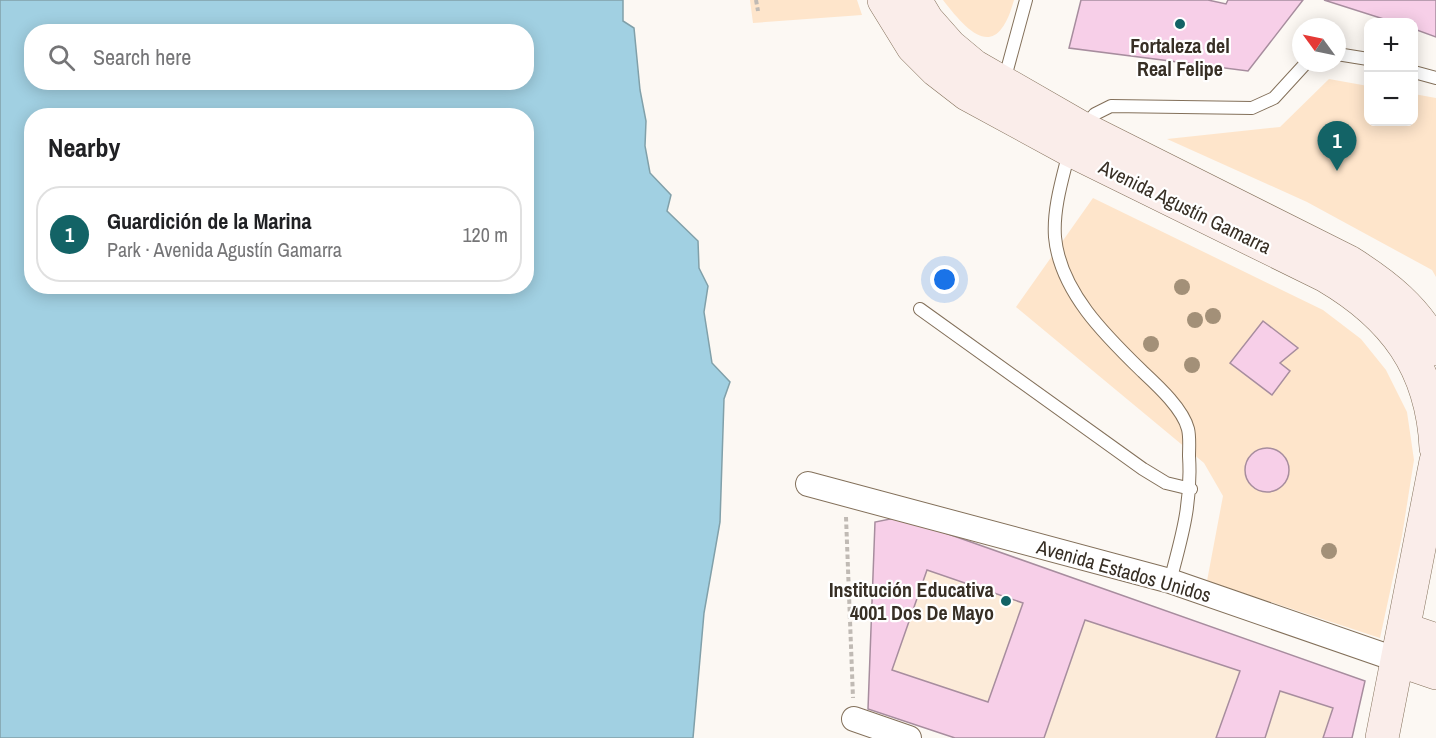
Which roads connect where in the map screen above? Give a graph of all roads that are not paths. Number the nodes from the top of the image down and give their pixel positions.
1 (884, 0) edge
2 (915, 0) edge
3 (1026, 0) edge
4 (1346, 55) edge
5 (1364, 58) edge
6 (1298, 72) edge
7 (1418, 73) edge
8 (1436, 78) edge
9 (1003, 83) junction
10 (1076, 139) junction
11 (920, 309) dead end
12 (1436, 349) edge
13 (1436, 448) edge
14 (1435, 478) edge
15 (808, 484) dead end
16 (1191, 489) junction
17 (1436, 574) edge
18 (1170, 581) junction
19 (1419, 651) edge
20 (854, 719) road end
21 (909, 738) edge
22 (1382, 738) edge
23 (1404, 738) edge

1 - 10 main road, Avenida Agustín Gamarra
2 - 9 main road, Avenida Agustín Gamarra
3 - 9 lane
4 - 5 lane
6 - 10 lane
7 - 8 lane
9 - 10 main road, Avenida Agustín Gamarra
10 - 12 main road, Avenida Agustín Gamarra
10 - 13 main road, Avenida Agustín Gamarra
10 - 16 lane
11 - 16 lane
14 - 19 main road
15 - 18 street, Avenida Estados Unidos
16 - 18 lane
17 - 19 main road
18 - 19 street, Avenida Estados Unidos
19 - 22 main road
19 - 23 main road
20 - 21 street

